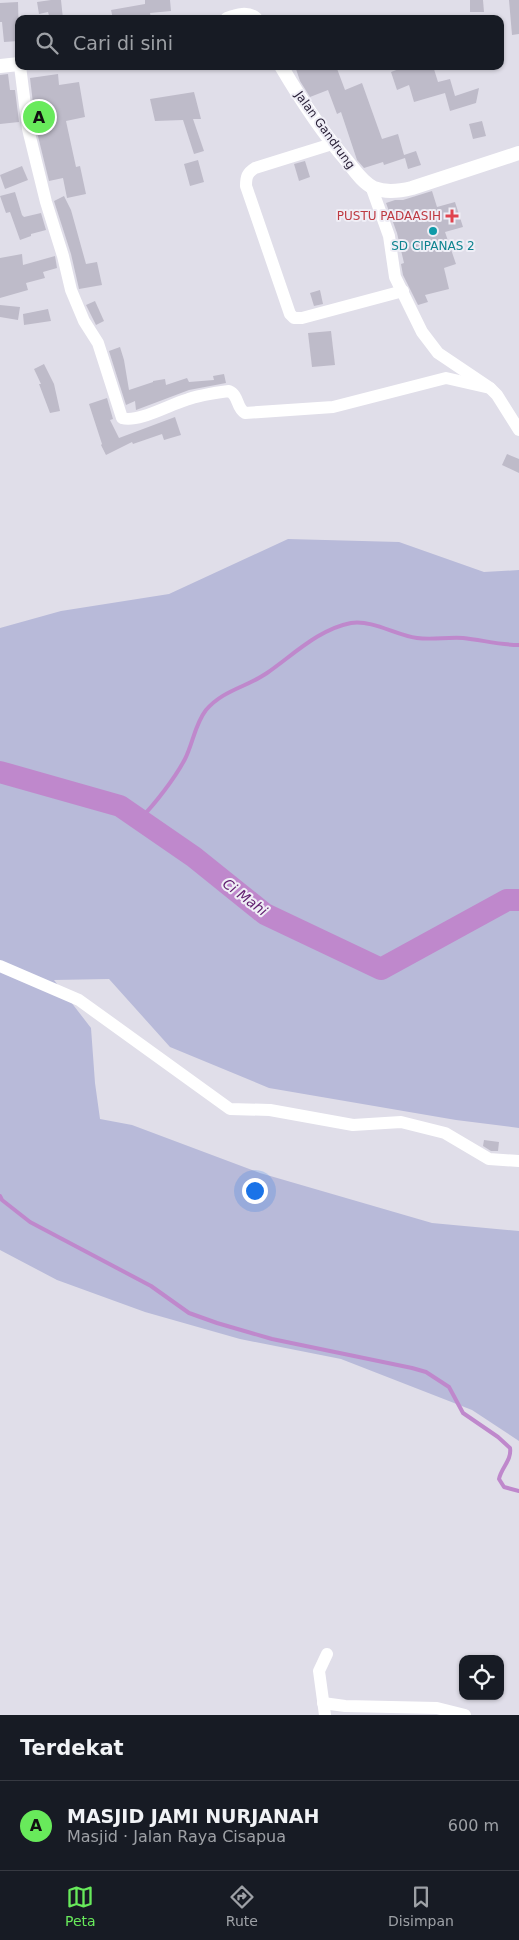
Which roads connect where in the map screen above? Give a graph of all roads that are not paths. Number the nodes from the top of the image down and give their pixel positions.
1 (15, 65) edge
2 (0, 66) edge
3 (20, 70) edge
4 (283, 70) edge
5 (332, 144) junction
6 (519, 153) edge
7 (371, 186) junction
8 (402, 291) junction
9 (490, 388) junction
10 (519, 430) edge
11 (0, 966) edge
12 (519, 1161) edge
13 (327, 1654) dead end
14 (324, 1709) edge
15 (465, 1715) edge

1 - 2 street
3 - 9 street
4 - 5 street, Jalan Gandrung
5 - 7 street, Jalan Gandrung
5 - 8 street
6 - 7 street
7 - 8 street
8 - 9 street
9 - 10 street
11 - 12 street
13 - 14 street
14 - 15 street

